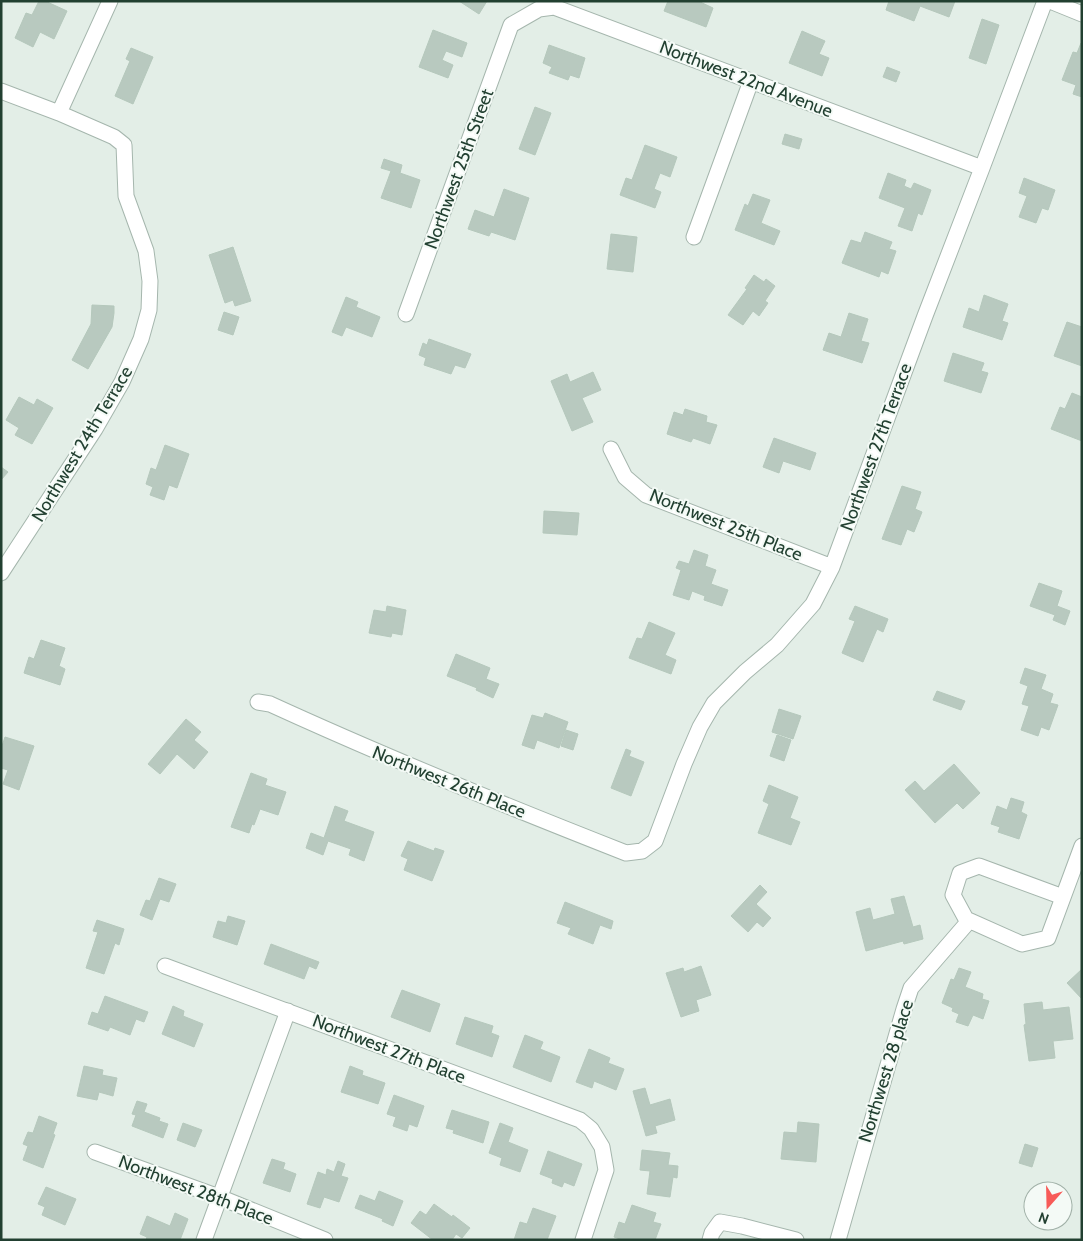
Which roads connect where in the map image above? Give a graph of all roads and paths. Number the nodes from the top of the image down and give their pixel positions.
1 (110, 1) edge
2 (1045, 1) edge
3 (1050, 1) edge
4 (1082, 14) edge
5 (511, 25) joint
6 (751, 81) junction
7 (1, 91) edge
8 (59, 113) junction
9 (982, 168) junction
10 (694, 237) dead end
11 (406, 314) dead end
12 (611, 449) dead end
13 (832, 567) junction
14 (1, 573) edge
15 (258, 702) dead end
16 (1082, 846) edge
17 (642, 851) joint
18 (1063, 896) junction
19 (968, 921) junction
20 (165, 966) dead end
21 (288, 1011) junction
22 (95, 1152) dead end
23 (219, 1198) junction
24 (204, 1240) edge
25 (325, 1240) edge
26 (584, 1240) edge
27 (710, 1240) edge
28 (796, 1240) edge
29 (838, 1240) edge

1 - 8 street
2 - 9 street, Northwest 27th Terrace
3 - 4 street
5 - 6 street, Northwest 22nd Avenue
5 - 11 street, Northwest 25th Street
6 - 9 street, Northwest 22nd Avenue
6 - 10 street
7 - 8 street
8 - 14 street, Northwest 24th Terrace
9 - 13 street, Northwest 27th Terrace
12 - 13 street, Northwest 25th Place
13 - 17 street, Northwest 27th Terrace
15 - 17 street, Northwest 26th Place
16 - 18 street
18 - 19 street
18 - 19 street
19 - 29 street, Northwest 28 place
20 - 21 street, Northwest 27th Place
21 - 23 street
21 - 26 street, Northwest 27th Place
22 - 23 street, Northwest 28th Place
23 - 24 street
23 - 25 street, Northwest 28th Place
27 - 28 street

